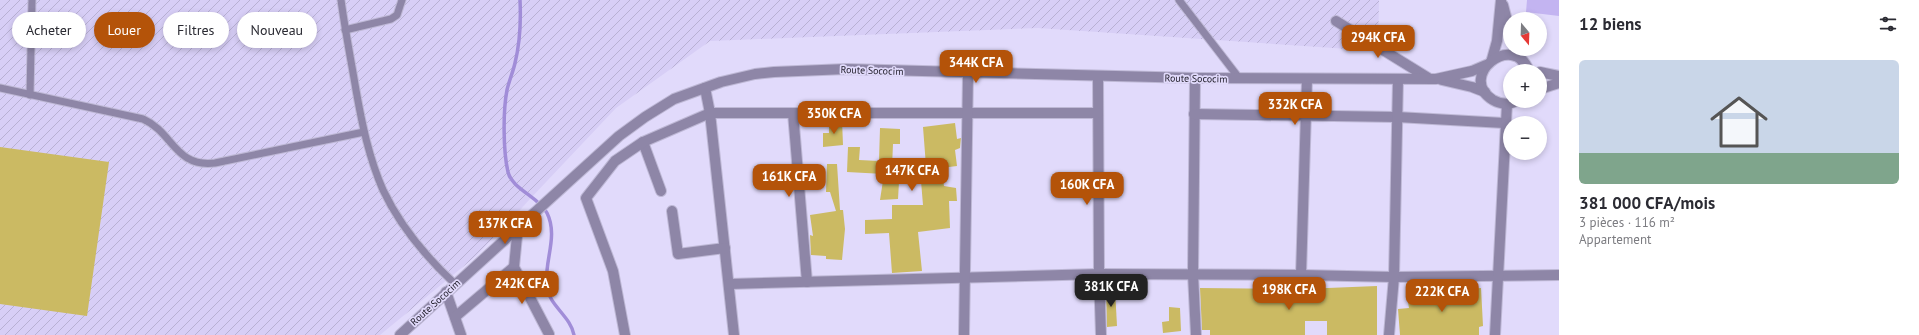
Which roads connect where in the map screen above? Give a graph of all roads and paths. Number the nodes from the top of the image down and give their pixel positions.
1 (32, 0) edge
2 (341, 0) edge
3 (402, 0) edge
4 (1179, 0) edge
5 (1502, 0) edge
6 (1505, 12) edge
7 (1336, 21) dead end
8 (345, 30) junction
9 (1489, 62) junction
10 (1524, 64) edge
11 (968, 73) junction
12 (1547, 73) edge
13 (1098, 76) junction
14 (1559, 76) edge
15 (1194, 78) junction
16 (1239, 78) junction
17 (1307, 79) junction
18 (1398, 79) junction
19 (1433, 79) junction
20 (1559, 83) edge
21 (1547, 87) edge
22 (0, 88) edge
23 (705, 88) junction
24 (1485, 92) junction
25 (30, 95) junction
26 (1503, 102) edge
27 (710, 113) junction
28 (793, 113) junction
29 (967, 113) junction
30 (1098, 113) junction
31 (1194, 114) junction
32 (1306, 116) junction
33 (1397, 117) junction
34 (1503, 122) edge
35 (364, 132) junction
36 (643, 142) junction
37 (1503, 148) edge
38 (661, 191) dead end
39 (672, 211) dead end
40 (518, 226) junction
41 (725, 248) junction
42 (514, 267) junction
43 (1099, 274) junction
44 (1193, 274) junction
45 (1301, 275) junction
46 (1559, 275) edge
47 (1498, 276) junction
48 (1394, 277) junction
49 (964, 278) junction
50 (807, 282) junction
51 (455, 284) junction
52 (729, 284) junction
53 (446, 292) junction
54 (455, 318) junction
55 (549, 334) dead end
56 (400, 335) edge
57 (461, 335) edge
58 (625, 335) edge
59 (734, 335) edge
60 (964, 335) edge
61 (1101, 335) edge
62 (1196, 335) edge
63 (1389, 335) edge
64 (1495, 335) edge

1 - 25 lane
2 - 8 lane
3 - 8 lane
4 - 16 lane
5 - 6 street
5 - 9 street
7 - 19 street
8 - 35 lane
9 - 10 street
9 - 19 street
9 - 24 street
11 - 13 street, Route Sococim
11 - 23 street, Route Sococim
11 - 29 street
12 - 14 street
13 - 15 street, Route Sococim
13 - 30 street
15 - 16 street, Route Sococim
15 - 31 street
16 - 17 street, Route Sococim
17 - 18 street, Route Sococim
17 - 32 street
18 - 19 street, Route Sococim
18 - 33 street
19 - 24 street
20 - 21 street
22 - 25 lane
23 - 27 street
23 - 40 street, Route Sococim
24 - 26 street
25 - 35 lane
27 - 28 street
27 - 36 street
27 - 41 street
28 - 29 street
28 - 50 street
29 - 30 street
29 - 49 street
30 - 43 street
31 - 32 street
31 - 44 street
32 - 33 street
32 - 45 street
33 - 34 street
33 - 48 street
35 - 51 lane
36 - 38 street
36 - 58 street
37 - 47 street
39 - 41 street
40 - 42 street
40 - 51 street, Route Sococim
41 - 52 street
42 - 54 street
42 - 55 street
43 - 44 street
43 - 49 street
43 - 61 street
44 - 45 street
44 - 62 street
45 - 48 street
46 - 47 street
47 - 48 street
47 - 64 street
48 - 63 street
49 - 50 street
49 - 60 street
50 - 52 street
51 - 53 street, Route Sococim
52 - 59 street
53 - 54 street
53 - 56 street, Route Sococim
54 - 57 street

